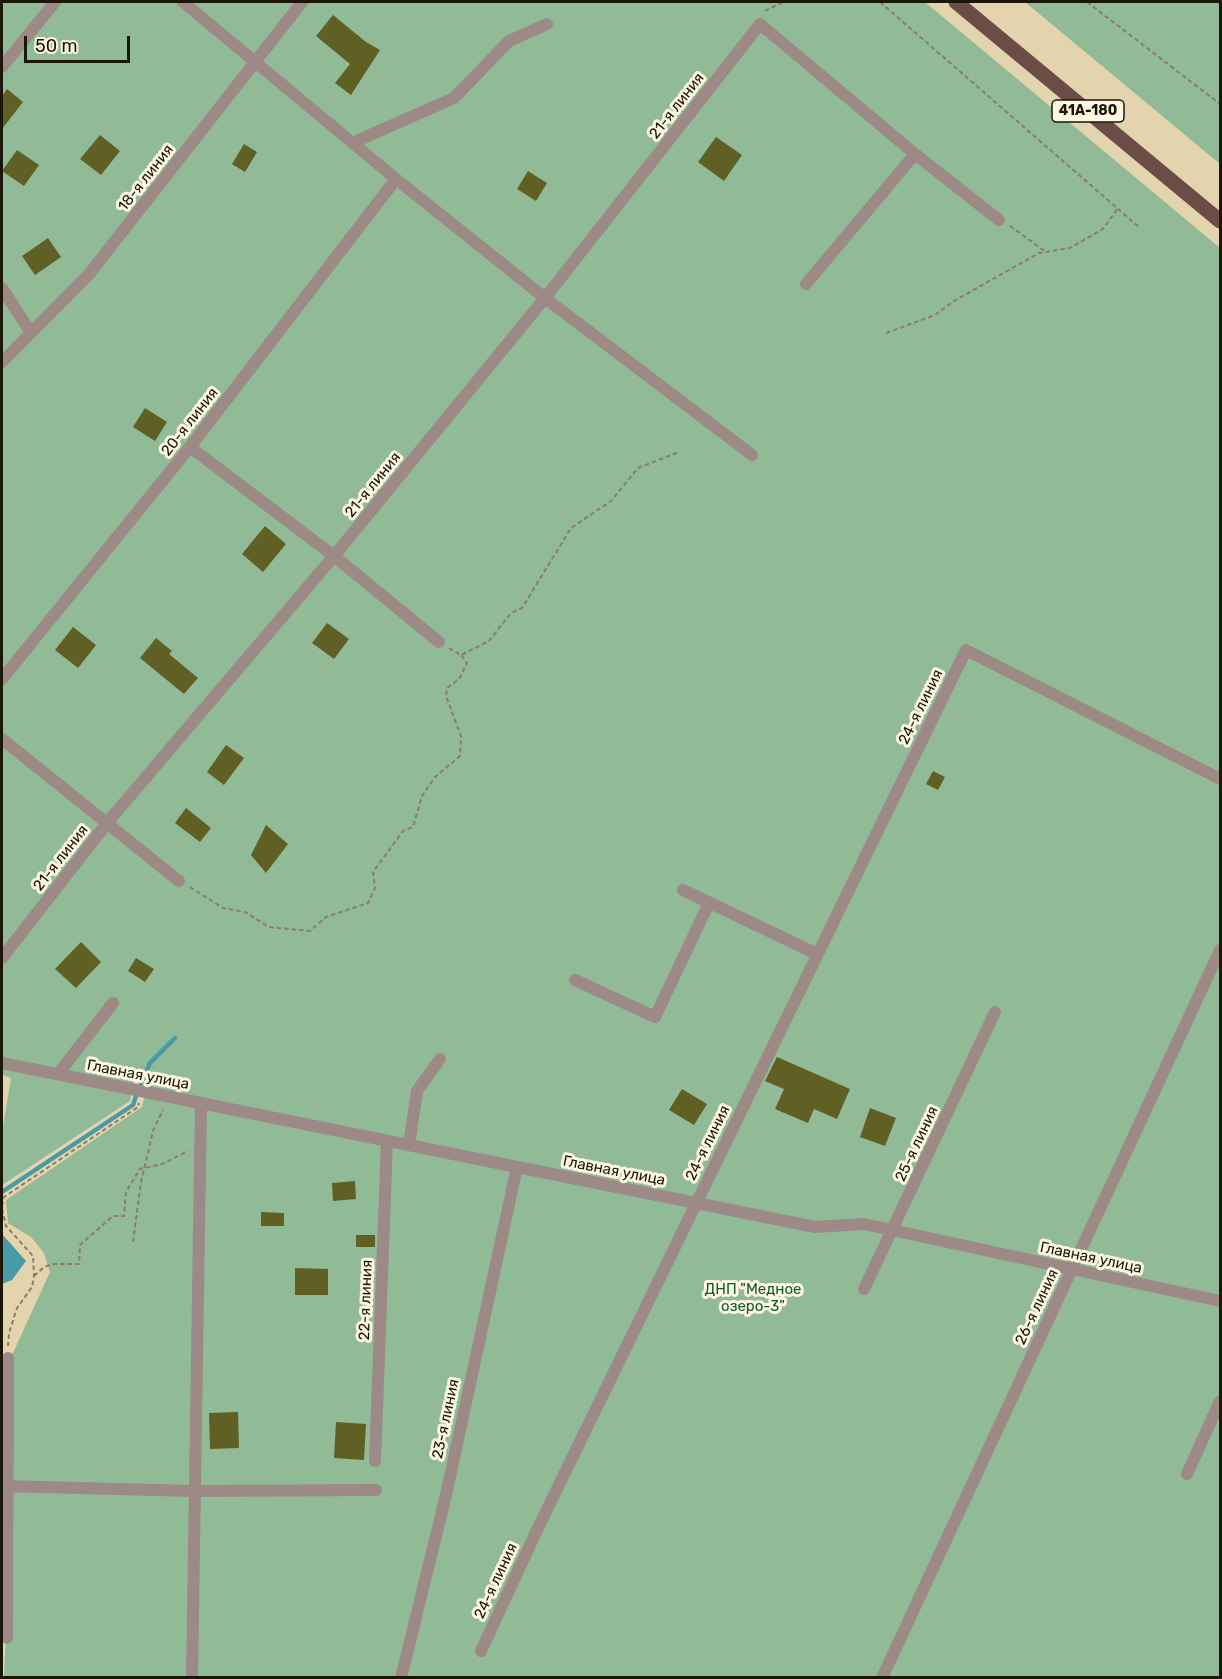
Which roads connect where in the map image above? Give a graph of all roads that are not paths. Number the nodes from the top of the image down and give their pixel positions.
1 (55, 2) edge
2 (183, 2) edge
3 (302, 2) edge
4 (956, 2) edge
5 (547, 24) dead end
6 (255, 62) junction
7 (2, 67) edge
8 (352, 143) junction
9 (915, 154) junction
10 (396, 179) junction
11 (999, 220) road end
12 (1221, 221) edge
13 (806, 284) dead end
14 (2, 288) edge
15 (545, 298) junction
16 (31, 333) junction
17 (2, 362) edge
18 (190, 447) junction
19 (752, 455) dead end
20 (334, 556) junction
21 (439, 642) road end
22 (2, 680) edge
23 (2, 740) edge
24 (1221, 780) edge
25 (107, 823) junction
26 (179, 881) road end
27 (682, 890) dead end
28 (709, 903) junction
29 (1221, 950) edge
30 (817, 954) junction
31 (2, 958) edge
32 (575, 980) dead end
33 (113, 1003) dead end
34 (995, 1012) dead end
35 (440, 1059) dead end
36 (2, 1063) edge
37 (58, 1074) junction
38 (201, 1103) junction
39 (387, 1141) junction
40 (409, 1145) junction
41 (517, 1167) junction
42 (695, 1203) junction
43 (893, 1230) junction
44 (1072, 1269) junction
45 (864, 1289) dead end
46 (1221, 1301) edge
47 (8, 1358) road end
48 (1221, 1401) edge
49 (375, 1461) dead end
50 (1187, 1474) dead end
51 (4, 1487) edge
52 (376, 1490) dead end
53 (194, 1491) junction
54 (7, 1638) dead end
55 (481, 1651) dead end
56 (192, 1677) edge
57 (401, 1677) edge
58 (882, 1677) edge

1 - 7 street
2 - 6 street
3 - 6 street, 18-я линия
4 - 12 main road, 41А-180
5 - 8 street
6 - 8 street
6 - 16 street, 18-я линия
8 - 10 street
9 - 11 street
9 - 13 street
9 - 15 street, 21-я линия
10 - 15 street
10 - 18 street, 20-я линия
14 - 16 street
15 - 19 street
15 - 20 street, 21-я линия
16 - 17 street, 18-я линия
18 - 20 street
18 - 22 street, 20-я линия
20 - 21 street
20 - 25 street, 21-я линия
23 - 25 street
24 - 30 street, 24-я линия
25 - 26 street
25 - 31 street, 21-я линия
27 - 28 street
28 - 30 street
28 - 32 street
29 - 44 street, 26-я линия
30 - 42 street, 24-я линия
33 - 37 street
34 - 43 street, 25-я линия
35 - 40 street
36 - 37 street, Главная улица
37 - 38 street, Главная улица
38 - 39 street, Главная улица
38 - 53 street
39 - 40 street, Главная улица
39 - 49 street, 22-я линия
40 - 41 street, Главная улица
41 - 42 street, Главная улица
41 - 57 street, 23-я линия
42 - 43 street, Главная улица
42 - 55 street, 24-я линия
43 - 44 street, Главная улица
43 - 45 street, 25-я линия
44 - 46 street, Главная улица
44 - 58 street, 26-я линия
47 - 51 street
48 - 50 street
51 - 53 street
51 - 54 street
52 - 53 street
53 - 56 street

